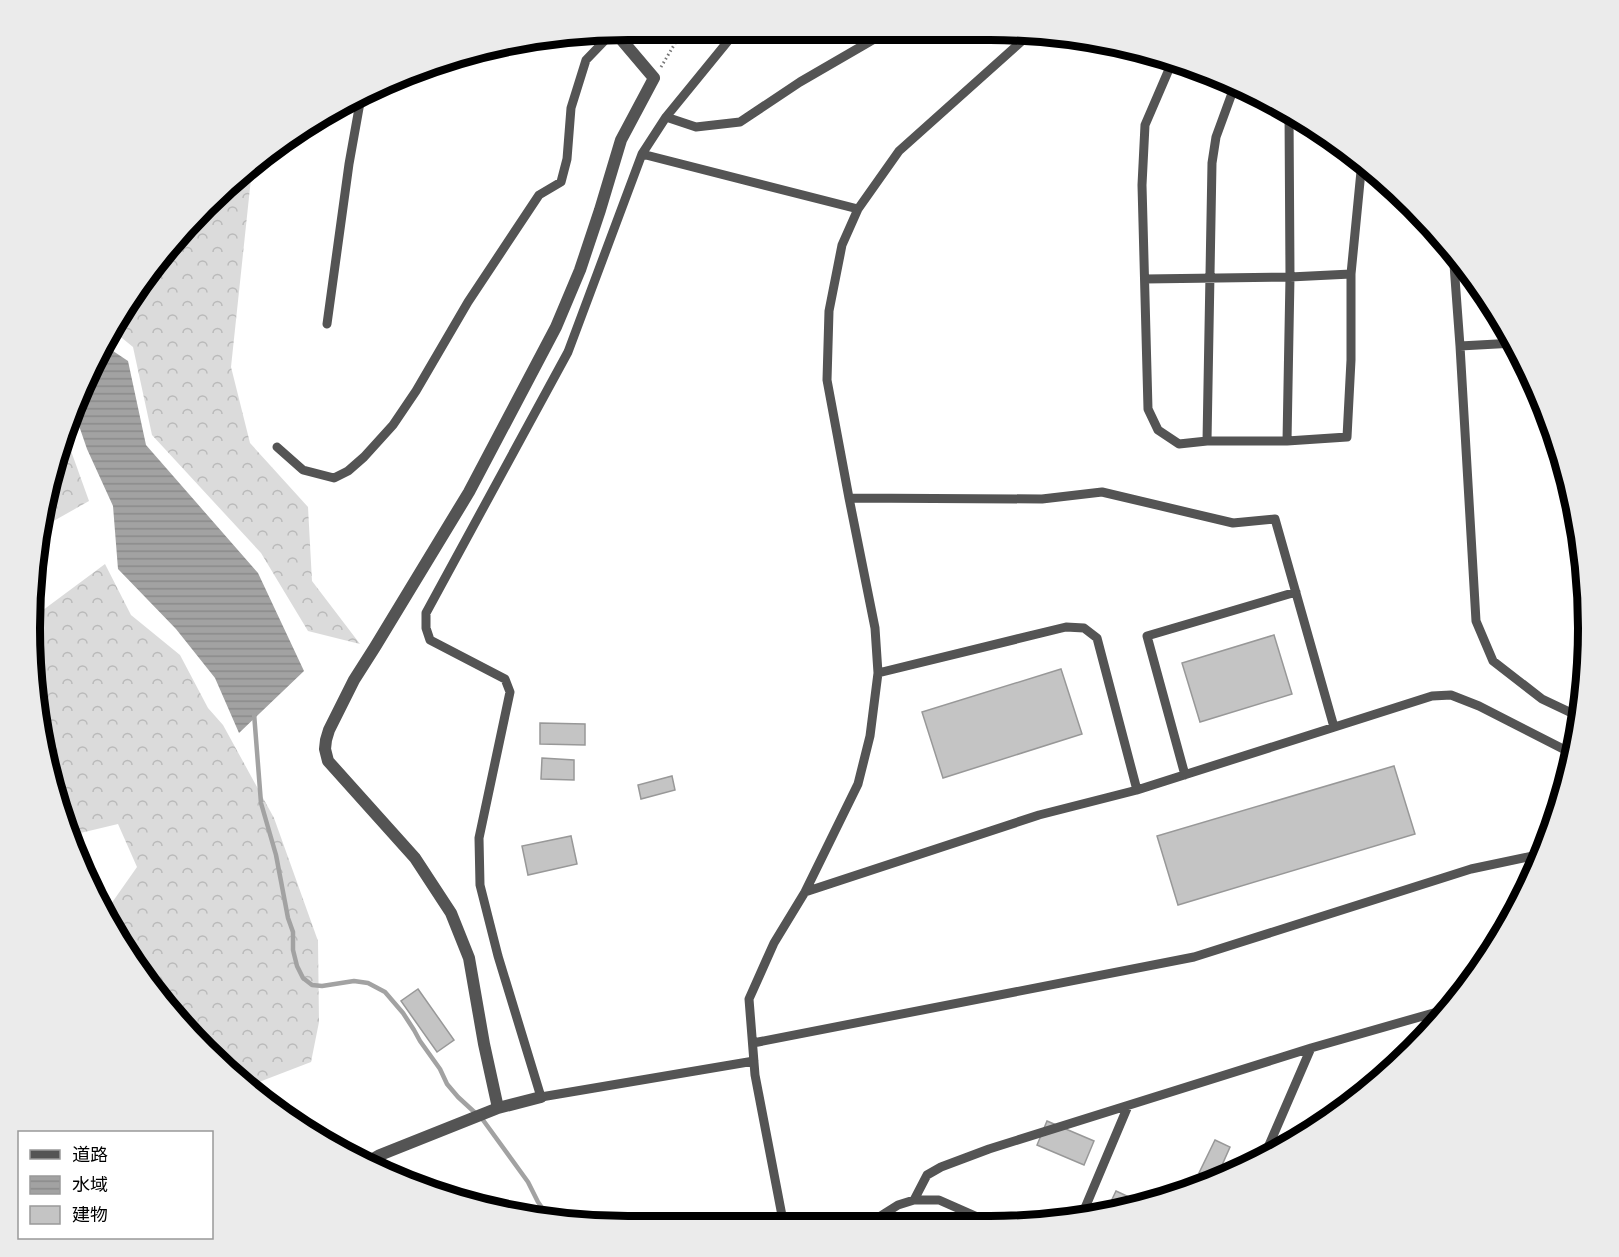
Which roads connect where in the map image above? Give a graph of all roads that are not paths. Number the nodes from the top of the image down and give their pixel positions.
1 (621, 40) edge
2 (729, 40) edge
3 (872, 40) edge
4 (604, 41) edge
5 (1021, 42) edge
6 (1169, 69) edge
7 (1232, 92) edge
8 (360, 105) edge
9 (666, 117) junction
10 (1289, 122) edge
11 (642, 154) junction
12 (1361, 172) edge
13 (858, 209) junction
14 (1454, 268) edge
15 (1351, 273) junction
16 (1290, 277) junction
17 (1210, 278) junction
18 (1145, 279) junction
19 (327, 324) dead end
20 (1505, 344) edge
21 (1460, 346) junction
22 (1207, 441) junction
23 (1287, 441) junction
24 (277, 447) dead end
25 (849, 498) junction
26 (1296, 592) junction
27 (878, 673) junction
28 (1572, 713) edge
29 (1334, 728) junction
30 (1565, 750) edge
31 (1185, 775) junction
32 (1137, 790) junction
33 (1533, 856) edge
34 (805, 892) junction
35 (1436, 1012) edge
36 (753, 1043) junction
37 (1311, 1048) junction
38 (754, 1061) junction
39 (541, 1097) junction
40 (1128, 1106) junction
41 (498, 1108) junction
42 (1268, 1147) edge
43 (374, 1159) edge
44 (914, 1200) junction
45 (1085, 1208) edge
46 (782, 1216) edge
47 (881, 1216) edge
48 (975, 1216) edge

1 - 41 street
2 - 9 lane
3 - 9 lane
4 - 24 lane
5 - 13 lane
6 - 18 lane
7 - 17 lane
8 - 19 lane
9 - 11 lane
10 - 16 lane
11 - 13 lane
11 - 39 lane
12 - 15 lane
13 - 25 lane
14 - 21 lane
15 - 16 lane
15 - 23 lane
16 - 17 lane
16 - 23 lane
17 - 18 lane
17 - 22 lane
18 - 22 lane
20 - 21 lane
21 - 28 lane
22 - 23 lane
25 - 26 lane
25 - 27 lane
26 - 29 lane
26 - 31 lane
27 - 32 lane
27 - 34 lane
29 - 30 lane
29 - 31 lane
31 - 32 lane
32 - 34 lane
33 - 36 lane
34 - 36 lane
35 - 37 lane
36 - 38 lane
37 - 40 lane
37 - 42 lane
38 - 39 lane
38 - 46 lane
39 - 41 street
40 - 44 lane
40 - 45 lane
41 - 43 street
44 - 47 lane
44 - 48 lane

